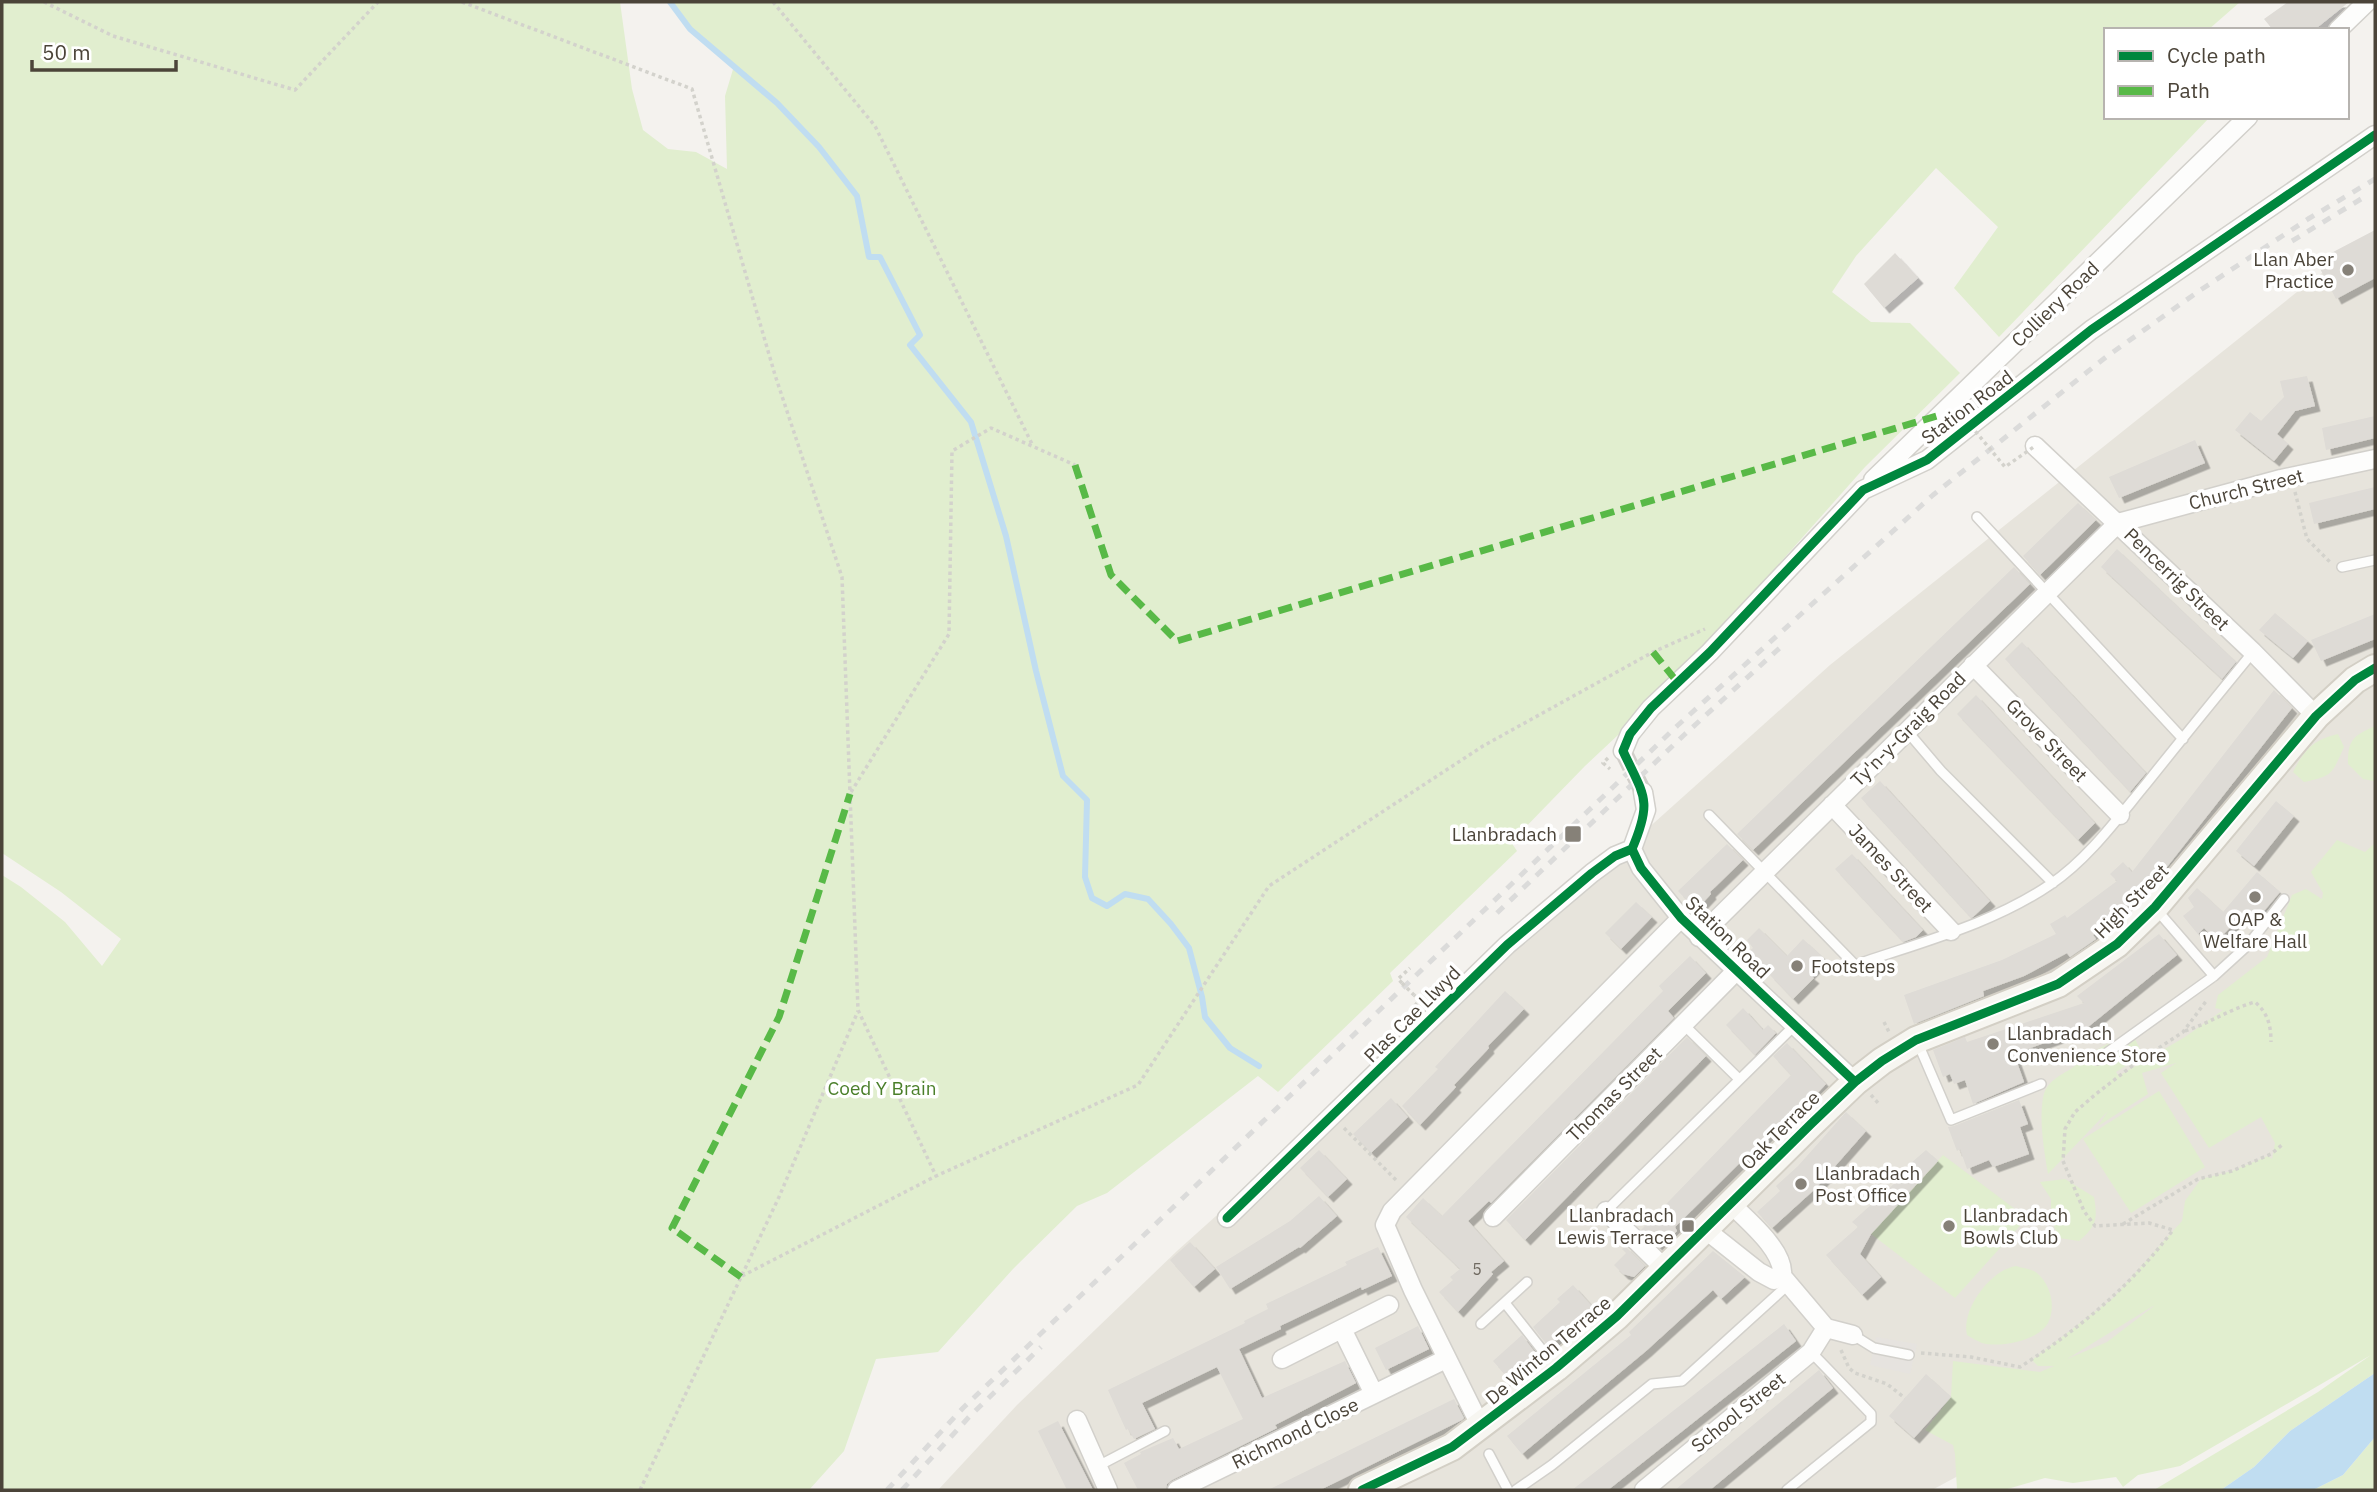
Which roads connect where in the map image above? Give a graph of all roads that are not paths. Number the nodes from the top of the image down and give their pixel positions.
1 (2367, 2) edge
2 (2341, 28) edge
3 (2246, 119) edge
4 (2375, 135) edge
5 (2035, 446) road end
6 (2375, 458) edge
7 (1863, 490) junction
8 (1977, 517) dead end
9 (2118, 523) junction
10 (2375, 560) edge
11 (2342, 567) road end
12 (2046, 594) junction
13 (2253, 652) junction
14 (1973, 665) junction
15 (2375, 668) edge
16 (2316, 716) junction
17 (1907, 731) junction
18 (2183, 739) junction
19 (1623, 751) dead end
20 (1643, 792) tunnel mouth
21 (1832, 805) junction
22 (1709, 815) dead end
23 (2120, 815) junction
24 (1632, 849) junction
25 (1764, 872) junction
26 (2053, 883) junction
27 (2284, 899) dead end
28 (2155, 907) junction
29 (1681, 918) junction
30 (1951, 931) junction
31 (1699, 937) junction
32 (1735, 971) junction
33 (2214, 976) junction
34 (1683, 1024) junction
35 (1794, 1026) junction
36 (1916, 1040) junction
37 (2097, 1060) dead end
38 (1739, 1079) junction
39 (1855, 1082) junction
40 (2041, 1084) dead end
41 (1731, 1204) junction
42 (1606, 1211) joint
43 (1493, 1217) dead end
44 (1227, 1218) dead end
45 (1706, 1230) junction
46 (1665, 1270) junction
47 (1786, 1280) junction
48 (1527, 1282) dead end
49 (1505, 1303) junction
50 (1389, 1305) dead end
51 (1481, 1324) dead end
52 (1826, 1328) junction
53 (1342, 1329) junction
54 (1853, 1335) joint
55 (1811, 1352) junction
56 (1909, 1355) road end
57 (1282, 1359) dead end
58 (1446, 1359) junction
59 (1556, 1368) junction
60 (1374, 1394) junction
61 (1077, 1420) dead end
62 (1481, 1427) junction
63 (1165, 1431) dead end
64 (1489, 1454) dead end
65 (1098, 1466) junction
66 (1108, 1490) edge
67 (1177, 1490) edge
68 (1362, 1490) edge
69 (1508, 1490) edge
70 (1516, 1490) edge
71 (1644, 1490) edge
72 (1787, 1490) edge

1 - 2 street
3 - 7 street, Colliery Road
4 - 7 street, Station Road
5 - 9 street, Pencerrig Street
6 - 9 street, Church Street
7 - 19 street, Station Road
8 - 12 lane
9 - 12 street, Ty'n-y-Graig Road
9 - 13 street, Pencerrig Street
10 - 11 lane
12 - 14 street, Ty'n-y-Graig Road
12 - 18 lane
13 - 16 street, Pencerrig Street
13 - 18 lane
14 - 17 street, Ty'n-y-Graig Road
14 - 23 street, Grove Street
15 - 16 street, High Street
16 - 28 street, High Street
17 - 21 street, Ty'n-y-Graig Road
17 - 26 lane
18 - 23 lane
20 - 24 street
21 - 25 street, Ty'n-y-Graig Road
21 - 30 street, James Street
22 - 25 lane
23 - 26 lane
24 - 29 street, Station Road
24 - 44 street, Plas Cae Llwyd
25 - 30 lane
25 - 31 street, Ty'n-y-Graig Road
26 - 30 lane
27 - 33 lane
28 - 33 lane
28 - 36 street, High Street
29 - 31 street, Station Road
29 - 58 street
31 - 32 street, Station Road
32 - 34 street, Thomas Street
32 - 35 street, Station Road
33 - 37 lane
34 - 38 lane
34 - 43 street, Thomas Street
35 - 38 lane
35 - 39 street, Station Road
36 - 39 street, High Street
36 - 40 lane
38 - 42 lane
39 - 41 street, Oak Terrace
41 - 45 street, De Winton Terrace
41 - 47 street
42 - 46 street
45 - 46 street, De Winton Terrace
45 - 47 street
46 - 59 street, De Winton Terrace
47 - 52 street
47 - 70 lane
48 - 49 lane
49 - 51 lane
49 - 59 lane
50 - 53 street
52 - 54 street
52 - 55 street, School Street
53 - 57 street
53 - 60 street, Richmond Close
54 - 56 lane
55 - 71 street, School Street
55 - 72 lane
58 - 60 street, Richmond Close
58 - 62 street
59 - 62 street, De Winton Terrace
60 - 67 street, Richmond Close
61 - 65 street
62 - 68 street, De Winton Terrace
63 - 65 lane
64 - 69 lane
65 - 66 street

